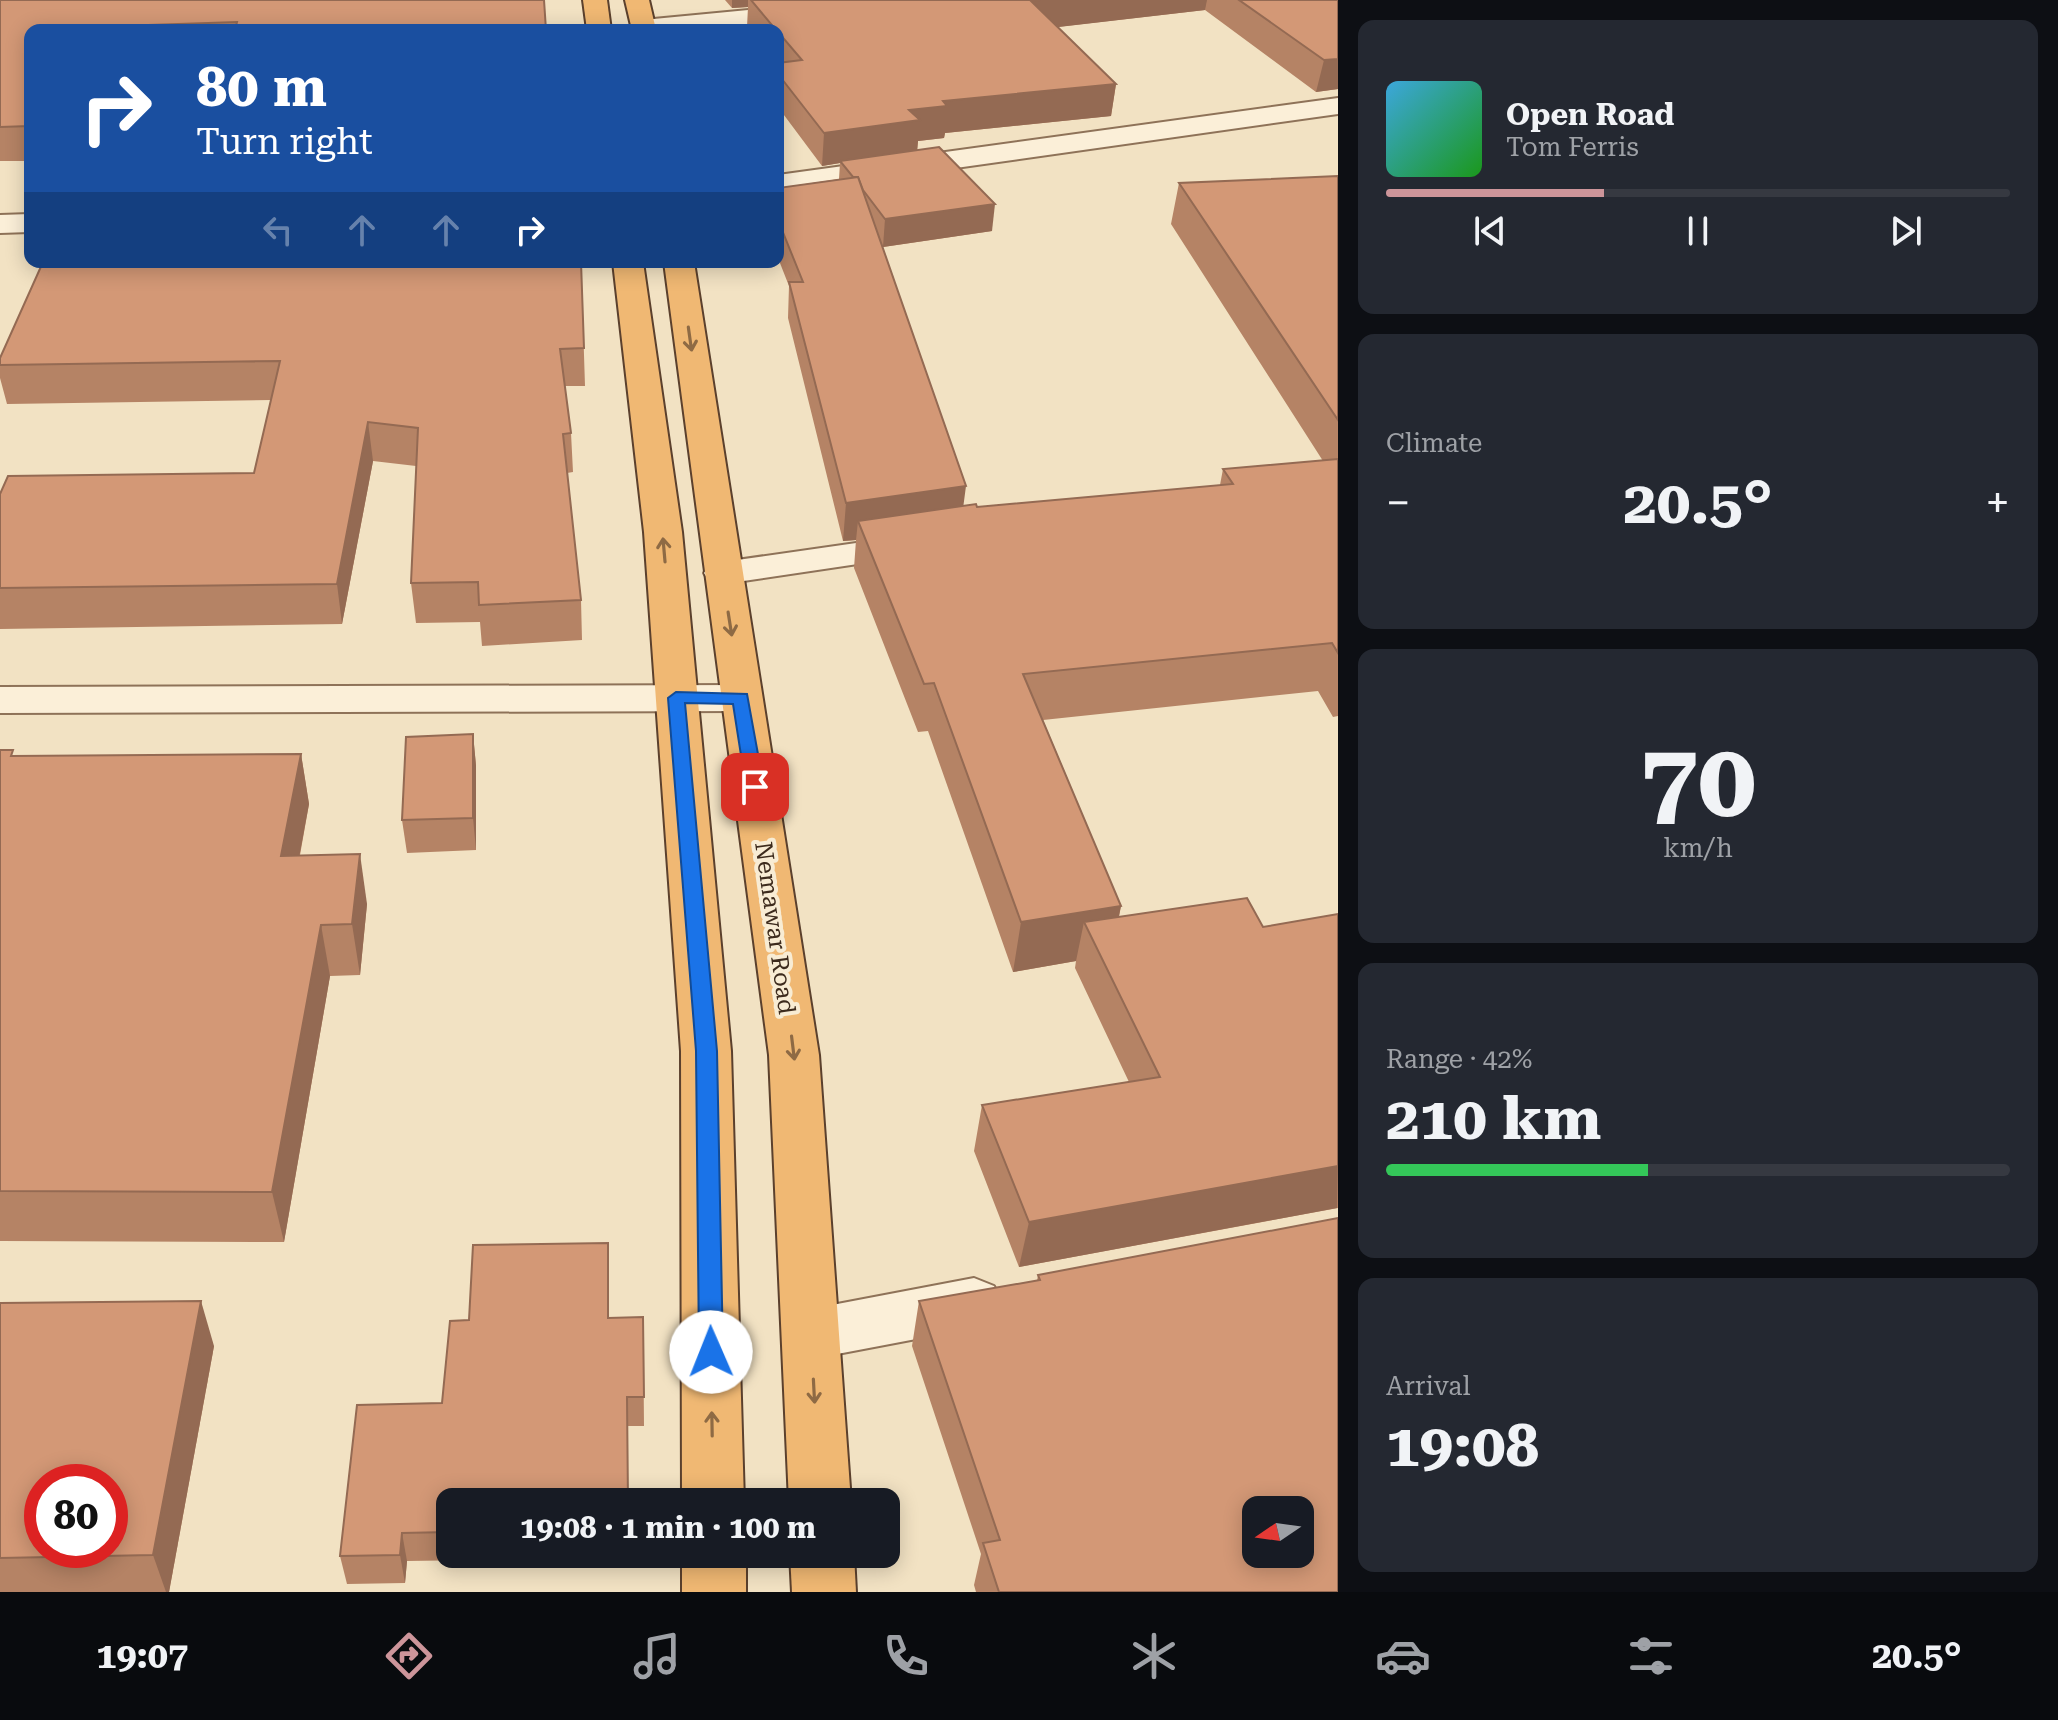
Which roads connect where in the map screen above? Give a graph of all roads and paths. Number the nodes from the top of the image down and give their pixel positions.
1 (595, 0) edge
2 (637, 0) edge
3 (928, 0) edge
4 (598, 24) edge
5 (643, 24) edge
6 (685, 24) edge
7 (1338, 106) edge
8 (784, 183) edge
9 (24, 223) edge
10 (0, 224) edge
11 (629, 268) edge
12 (680, 268) edge
13 (948, 540) edge
14 (723, 573) junction
15 (676, 698) junction
16 (741, 698) junction
17 (0, 700) edge
18 (1028, 1293) edge
19 (811, 1334) junction
20 (713, 1488) edge
21 (819, 1488) edge
22 (714, 1568) edge
23 (823, 1568) edge
24 (714, 1592) edge
25 (824, 1592) edge

1 - 4 highway
2 - 5 highway
3 - 6 street
7 - 8 street
9 - 10 street
15 -> 11 highway
12 -> 14 highway, Nemawar Road
13 - 14 street
14 -> 16 highway, Nemawar Road
15 - 16 street
15 - 17 street
20 -> 15 highway
16 -> 19 highway, Nemawar Road
18 - 19 street
19 -> 21 highway, Nemawar Road
22 - 24 highway
23 - 25 highway

